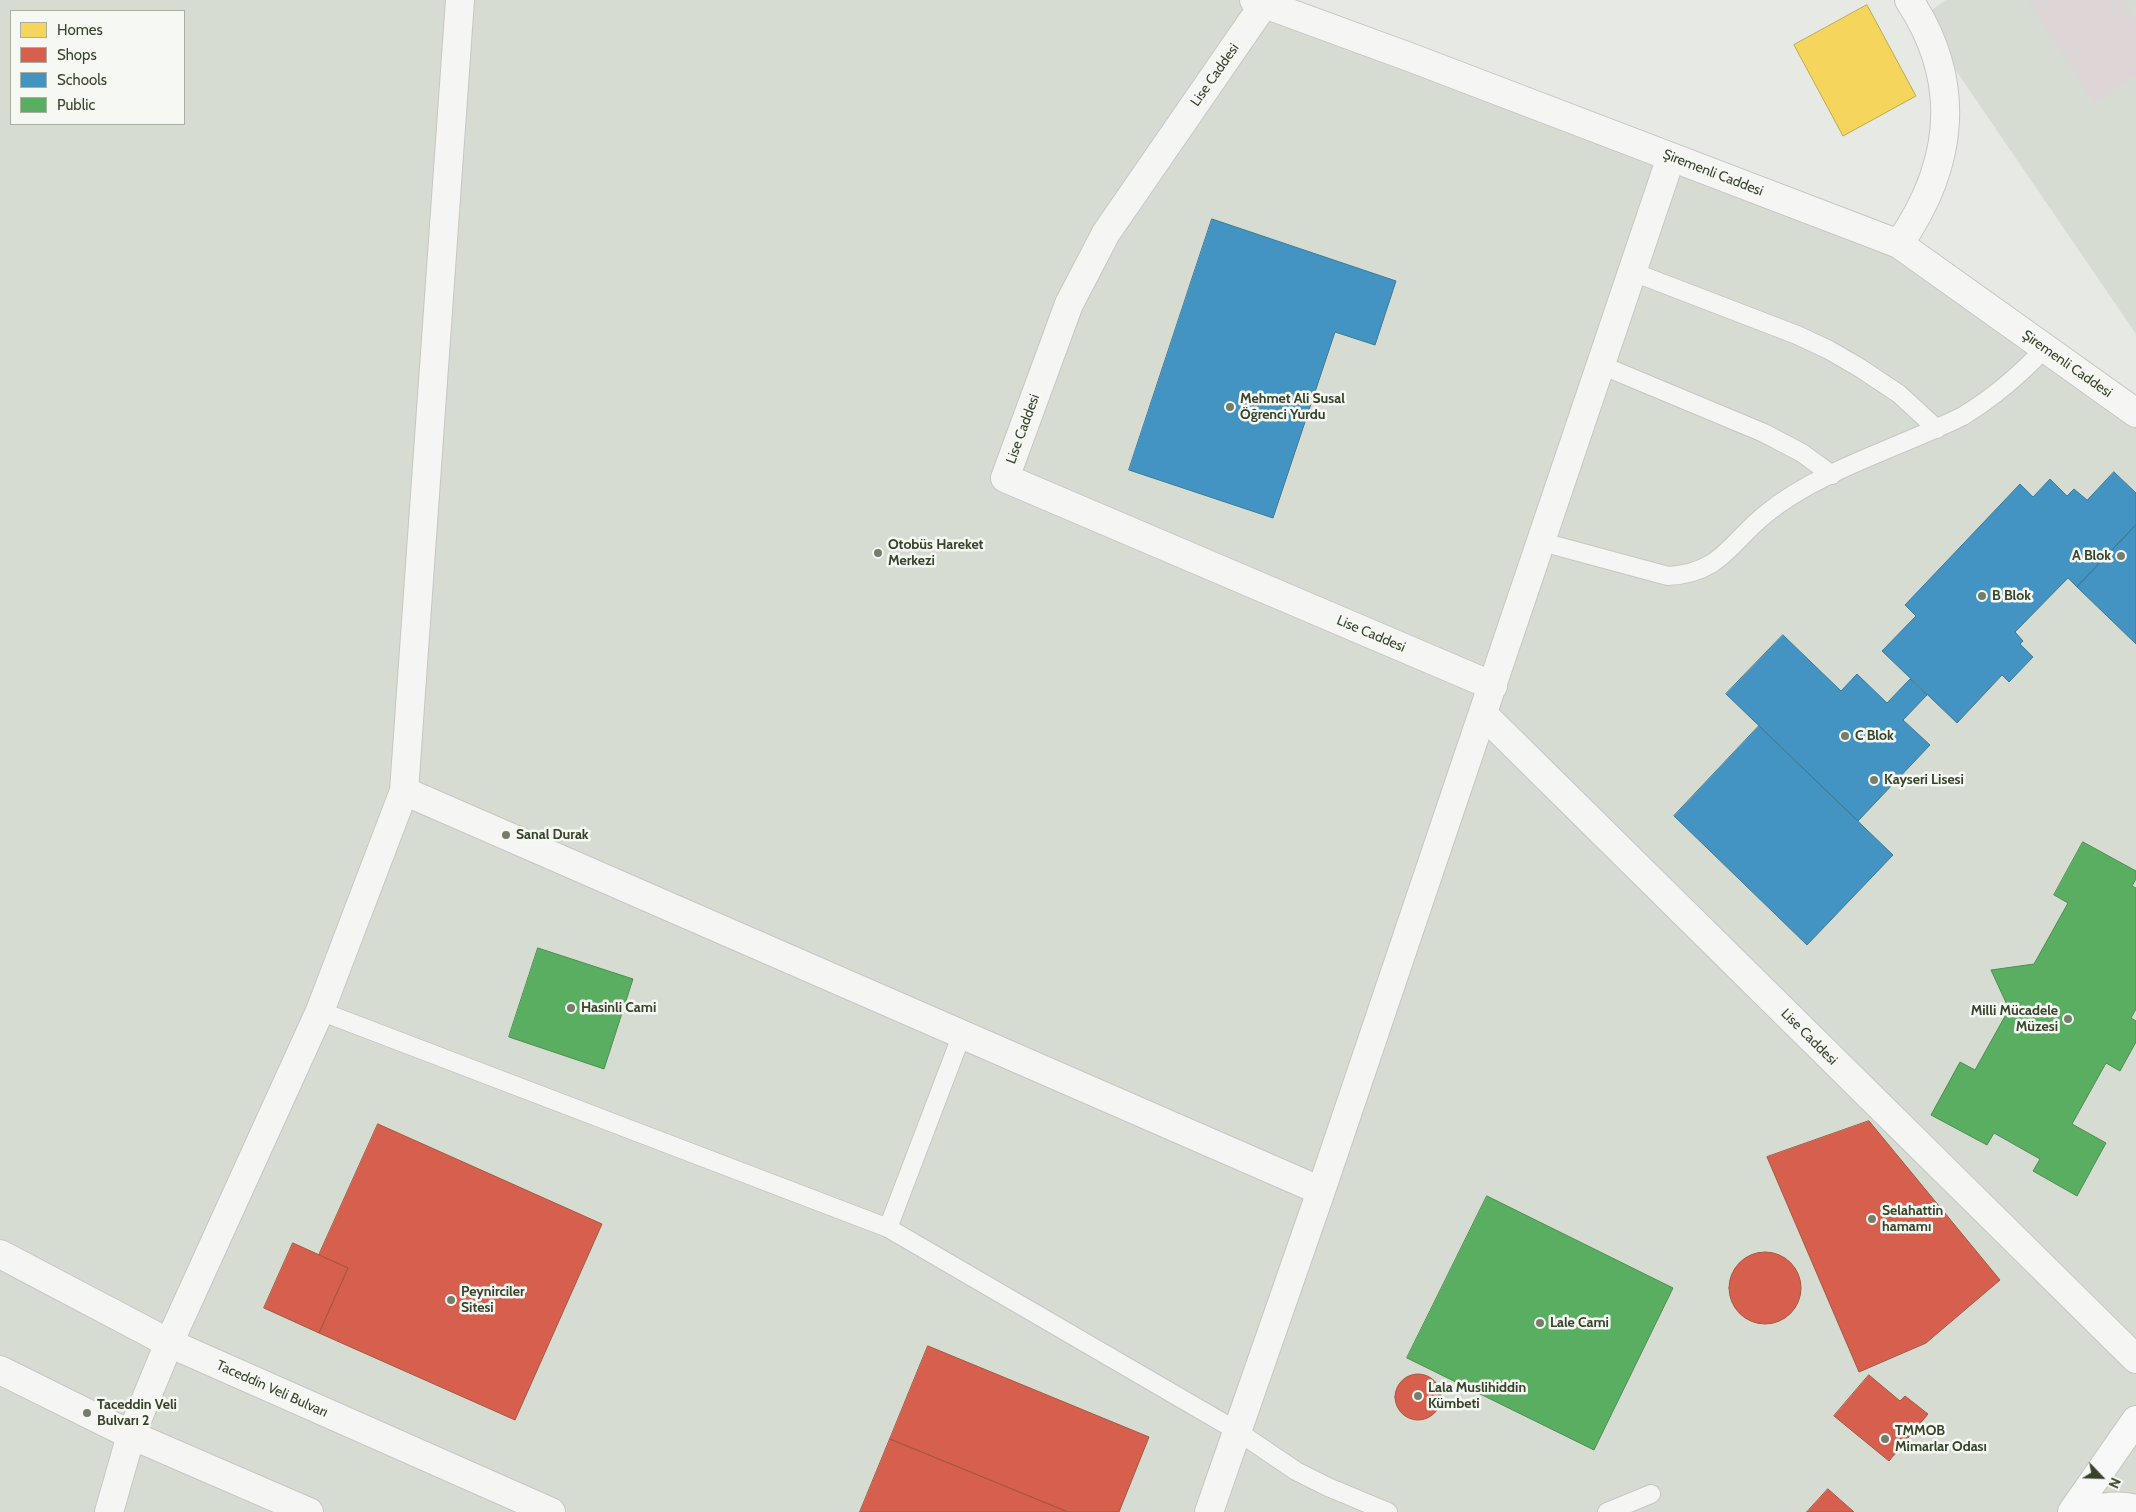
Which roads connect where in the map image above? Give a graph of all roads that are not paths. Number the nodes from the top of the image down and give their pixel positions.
1 (460, 0) edge
2 (1909, 0) edge
3 (1259, 2) edge
4 (1671, 157) junction
5 (1899, 244) junction
6 (1633, 272) junction
7 (2045, 348) junction
8 (1601, 365) junction
9 (2136, 413) edge
10 (1937, 429) junction
11 (1832, 475) junction
12 (1542, 542) junction
13 (1493, 686) junction
14 (1483, 714) junction
15 (404, 791) junction
16 (320, 1011) junction
17 (962, 1034) junction
18 (1321, 1190) junction
19 (888, 1228) junction
20 (0, 1254) edge
21 (169, 1343) junction
22 (2136, 1359) edge
23 (0, 1370) edge
24 (2136, 1420) edge
25 (1237, 1430) junction
26 (131, 1435) junction
27 (1651, 1494) dead end
28 (2136, 1509) edge
29 (109, 1512) edge
30 (309, 1512) edge
31 (550, 1512) edge
32 (1209, 1512) edge
33 (1388, 1512) edge
34 (1607, 1512) edge
35 (2072, 1512) edge
36 (2086, 1512) edge

1 - 15 street
2 - 5 street
3 - 4 street, Şiremenli Caddesi
3 - 13 street, Lise Caddesi
4 - 5 street, Şiremenli Caddesi
4 - 6 street
5 - 7 street, Şiremenli Caddesi
6 - 8 street
6 - 10 lane
7 - 9 street, Şiremenli Caddesi
7 - 10 lane
8 - 11 lane
8 - 12 street
10 - 11 lane
11 - 12 lane
12 - 13 street
13 - 14 street
14 - 18 street
14 - 22 street, Lise Caddesi
15 - 16 street
15 - 17 street
16 - 19 lane
16 - 21 street
17 - 18 street
17 - 19 lane
18 - 25 street
19 - 25 lane
20 - 21 street, Taceddin Veli Bulvarı
21 - 26 street
21 - 31 street, Taceddin Veli Bulvarı
23 - 26 street
24 - 35 main road
25 - 32 street
25 - 33 lane
26 - 29 street
26 - 30 street
27 - 34 lane
28 - 36 main road

